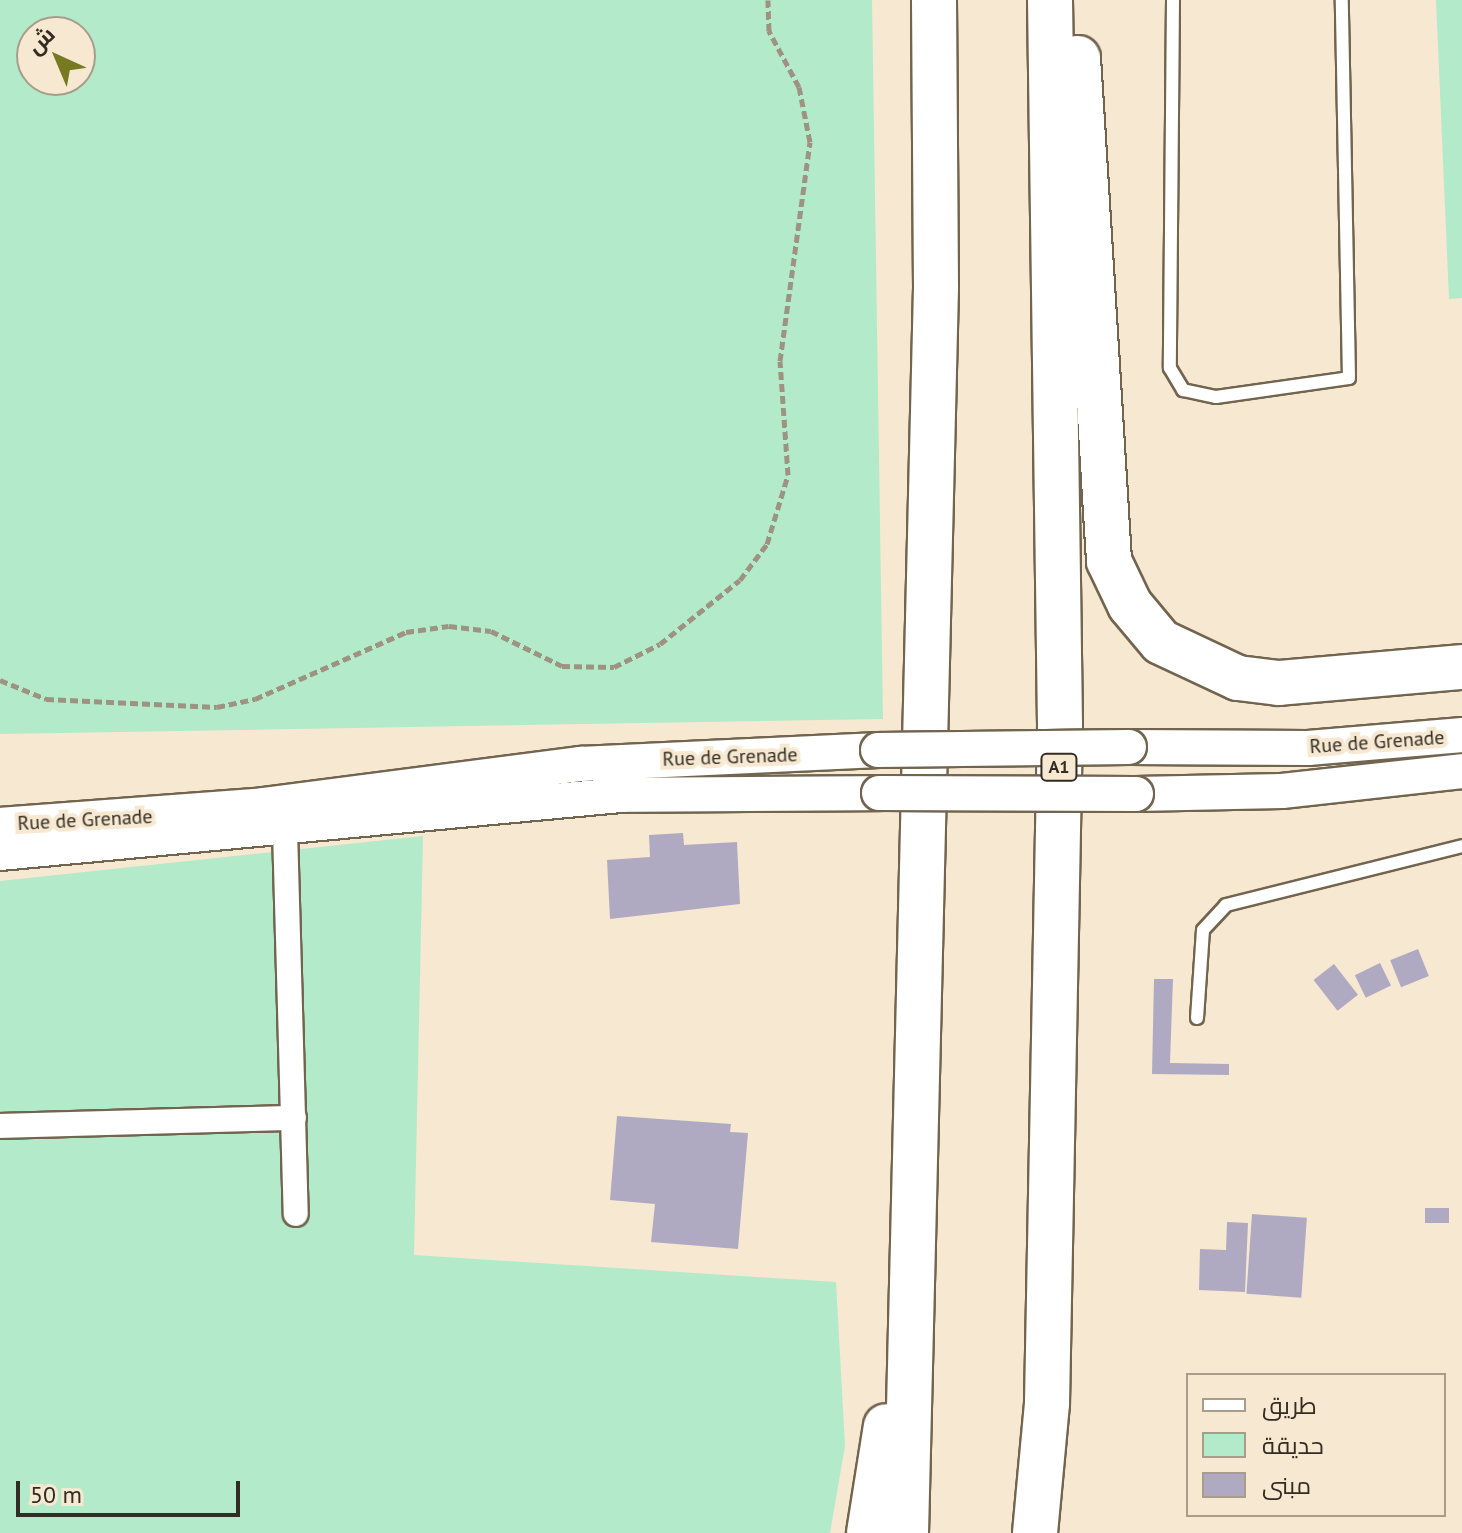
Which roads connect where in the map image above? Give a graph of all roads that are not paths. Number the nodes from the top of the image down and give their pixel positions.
1 (934, 0) edge
2 (1050, 0) edge
3 (1074, 0) edge
4 (1173, 0) edge
5 (1342, 0) edge
6 (1462, 667) edge
7 (1462, 735) edge
8 (1462, 771) edge
9 (285, 816) junction
10 (0, 825) edge
11 (1462, 846) edge
12 (0, 853) edge
13 (1197, 1018) dead end
14 (294, 1118) junction
15 (0, 1126) edge
16 (296, 1214) dead end
17 (912, 1225) junction
18 (1047, 1403) junction
19 (869, 1533) edge
20 (906, 1533) edge
21 (1035, 1533) edge
22 (1050, 1533) edge

1 - 17 highway
2 - 18 highway, A1
3 - 6 highway
4 - 5 lane
7 - 9 street, Rue de Grenade, bridge
8 - 9 street, Rue de Grenade, bridge
9 - 10 street, Rue de Grenade
9 - 12 street, Rue de Grenade
9 - 14 street
11 - 13 lane
14 - 15 street
14 - 16 street
17 - 19 highway
17 - 20 highway
18 - 21 highway, A1
18 - 22 highway

